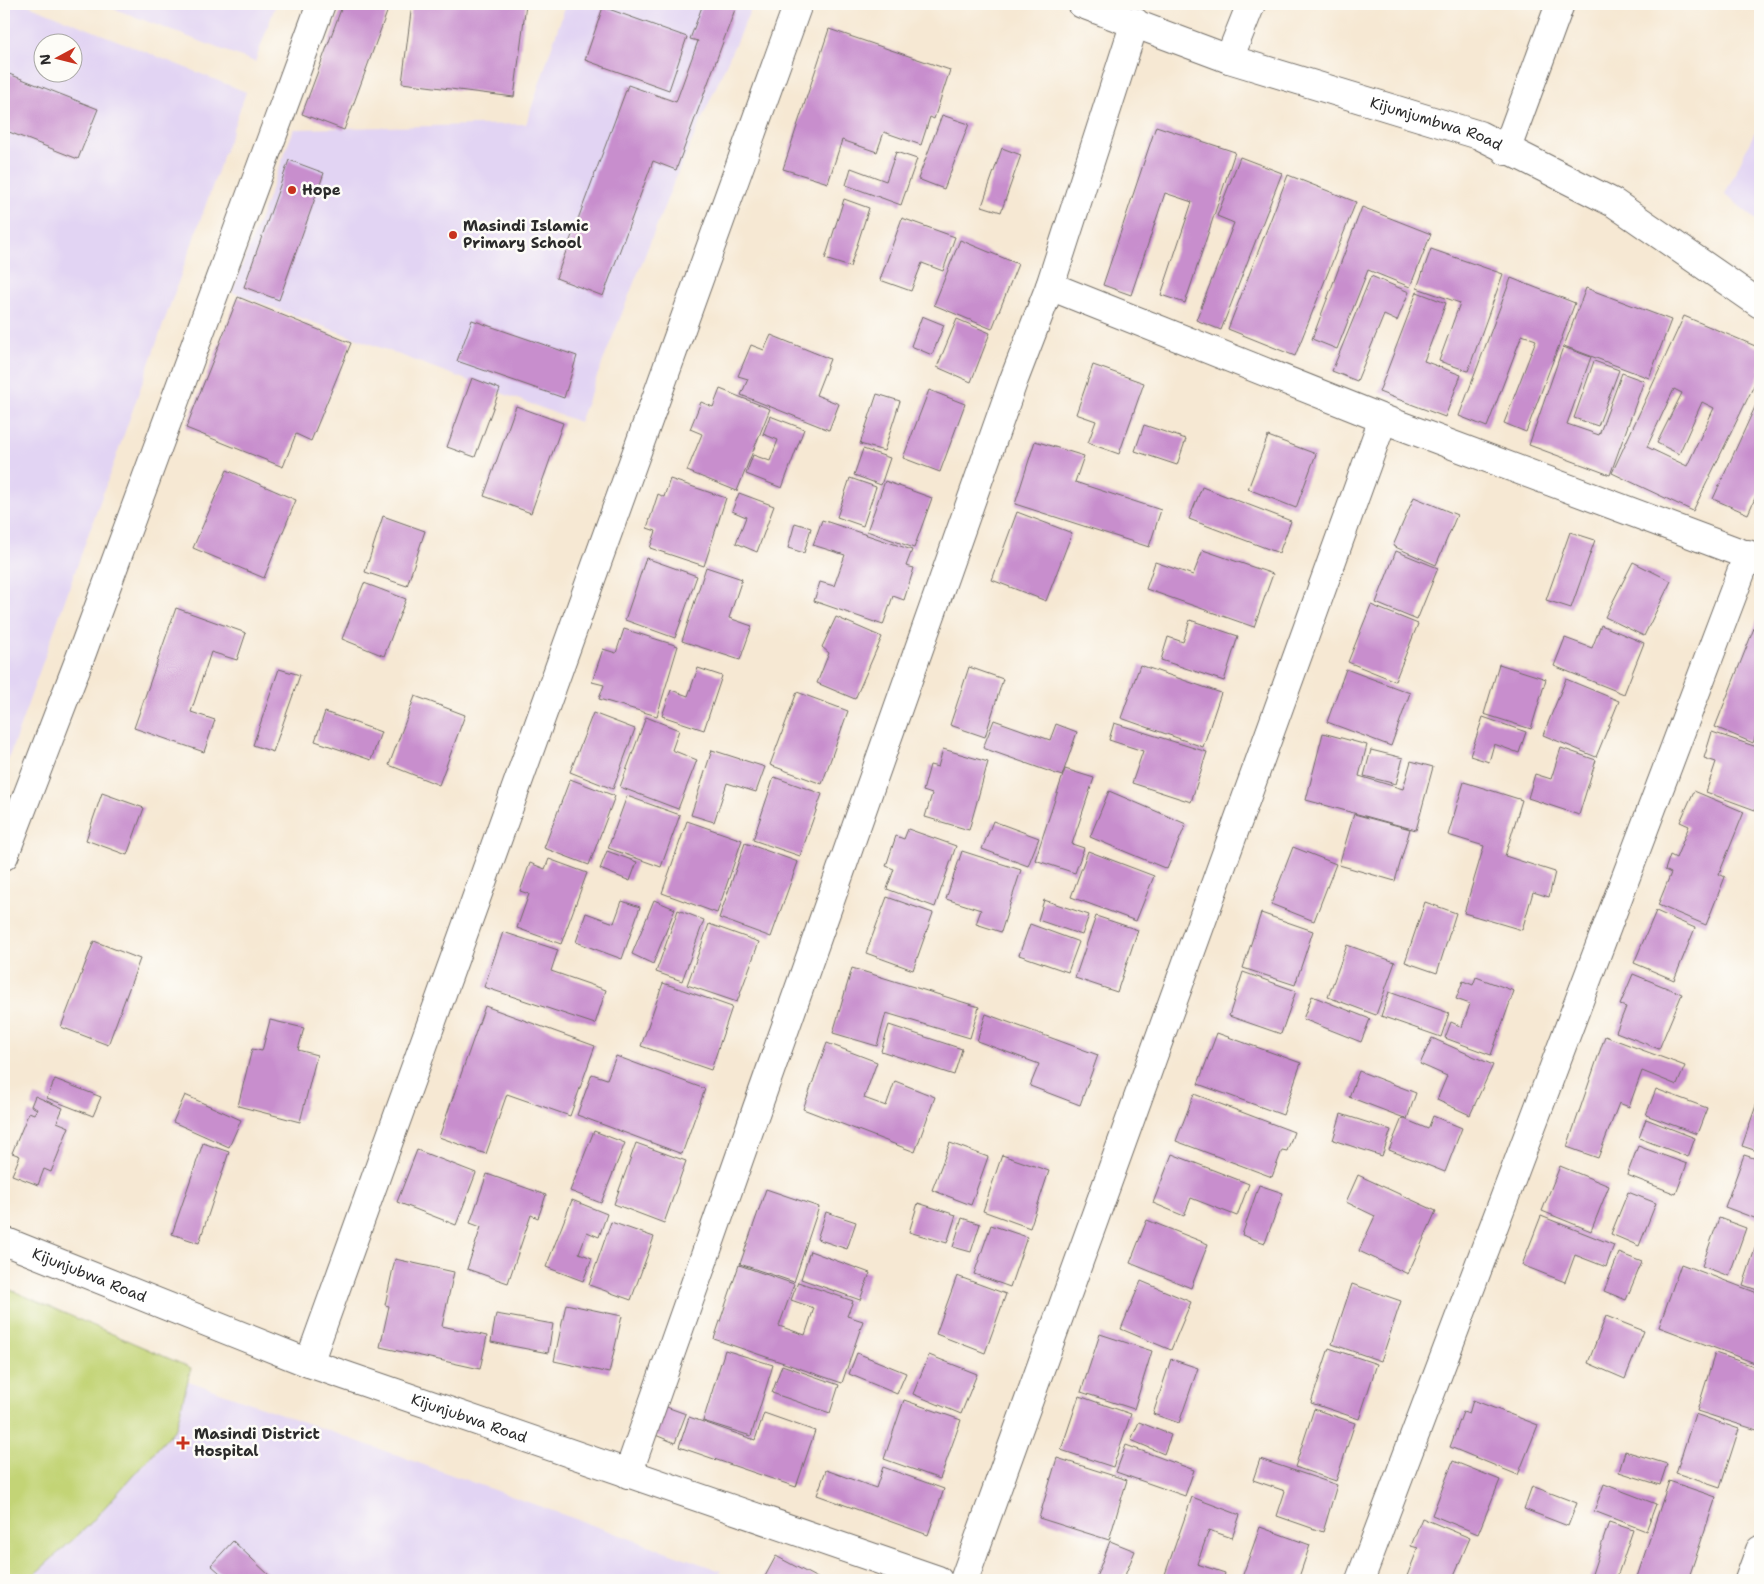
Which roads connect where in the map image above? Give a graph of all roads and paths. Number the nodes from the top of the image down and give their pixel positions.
1 (321, 4) edge
2 (798, 4) edge
3 (1082, 4) edge
4 (1251, 4) edge
5 (1560, 4) edge
6 (1135, 22) junction
7 (1229, 59) junction
8 (1506, 151) junction
9 (1050, 286) junction
10 (1760, 304) edge
11 (1383, 418) junction
12 (1754, 557) edge
13 (4, 856) edge
14 (4, 1241) edge
15 (309, 1363) junction
16 (628, 1474) junction
17 (1760, 1550) edge
18 (938, 1580) edge
19 (964, 1580) edge
20 (1360, 1580) edge
21 (1749, 1580) edge

1 - 13 street
2 - 15 street
3 - 6 street, Kijumjumbwa Road
4 - 7 street
5 - 8 street
6 - 7 street, Kijumjumbwa Road
6 - 9 street
7 - 8 street, Kijumjumbwa Road
8 - 10 street, Kijumjumbwa Road
9 - 11 street
9 - 16 street
11 - 12 street
11 - 19 street
12 - 20 street
14 - 15 street, Kijunjubwa Road
15 - 16 street, Kijunjubwa Road
16 - 18 street, Kijunjubwa Road
17 - 21 street

